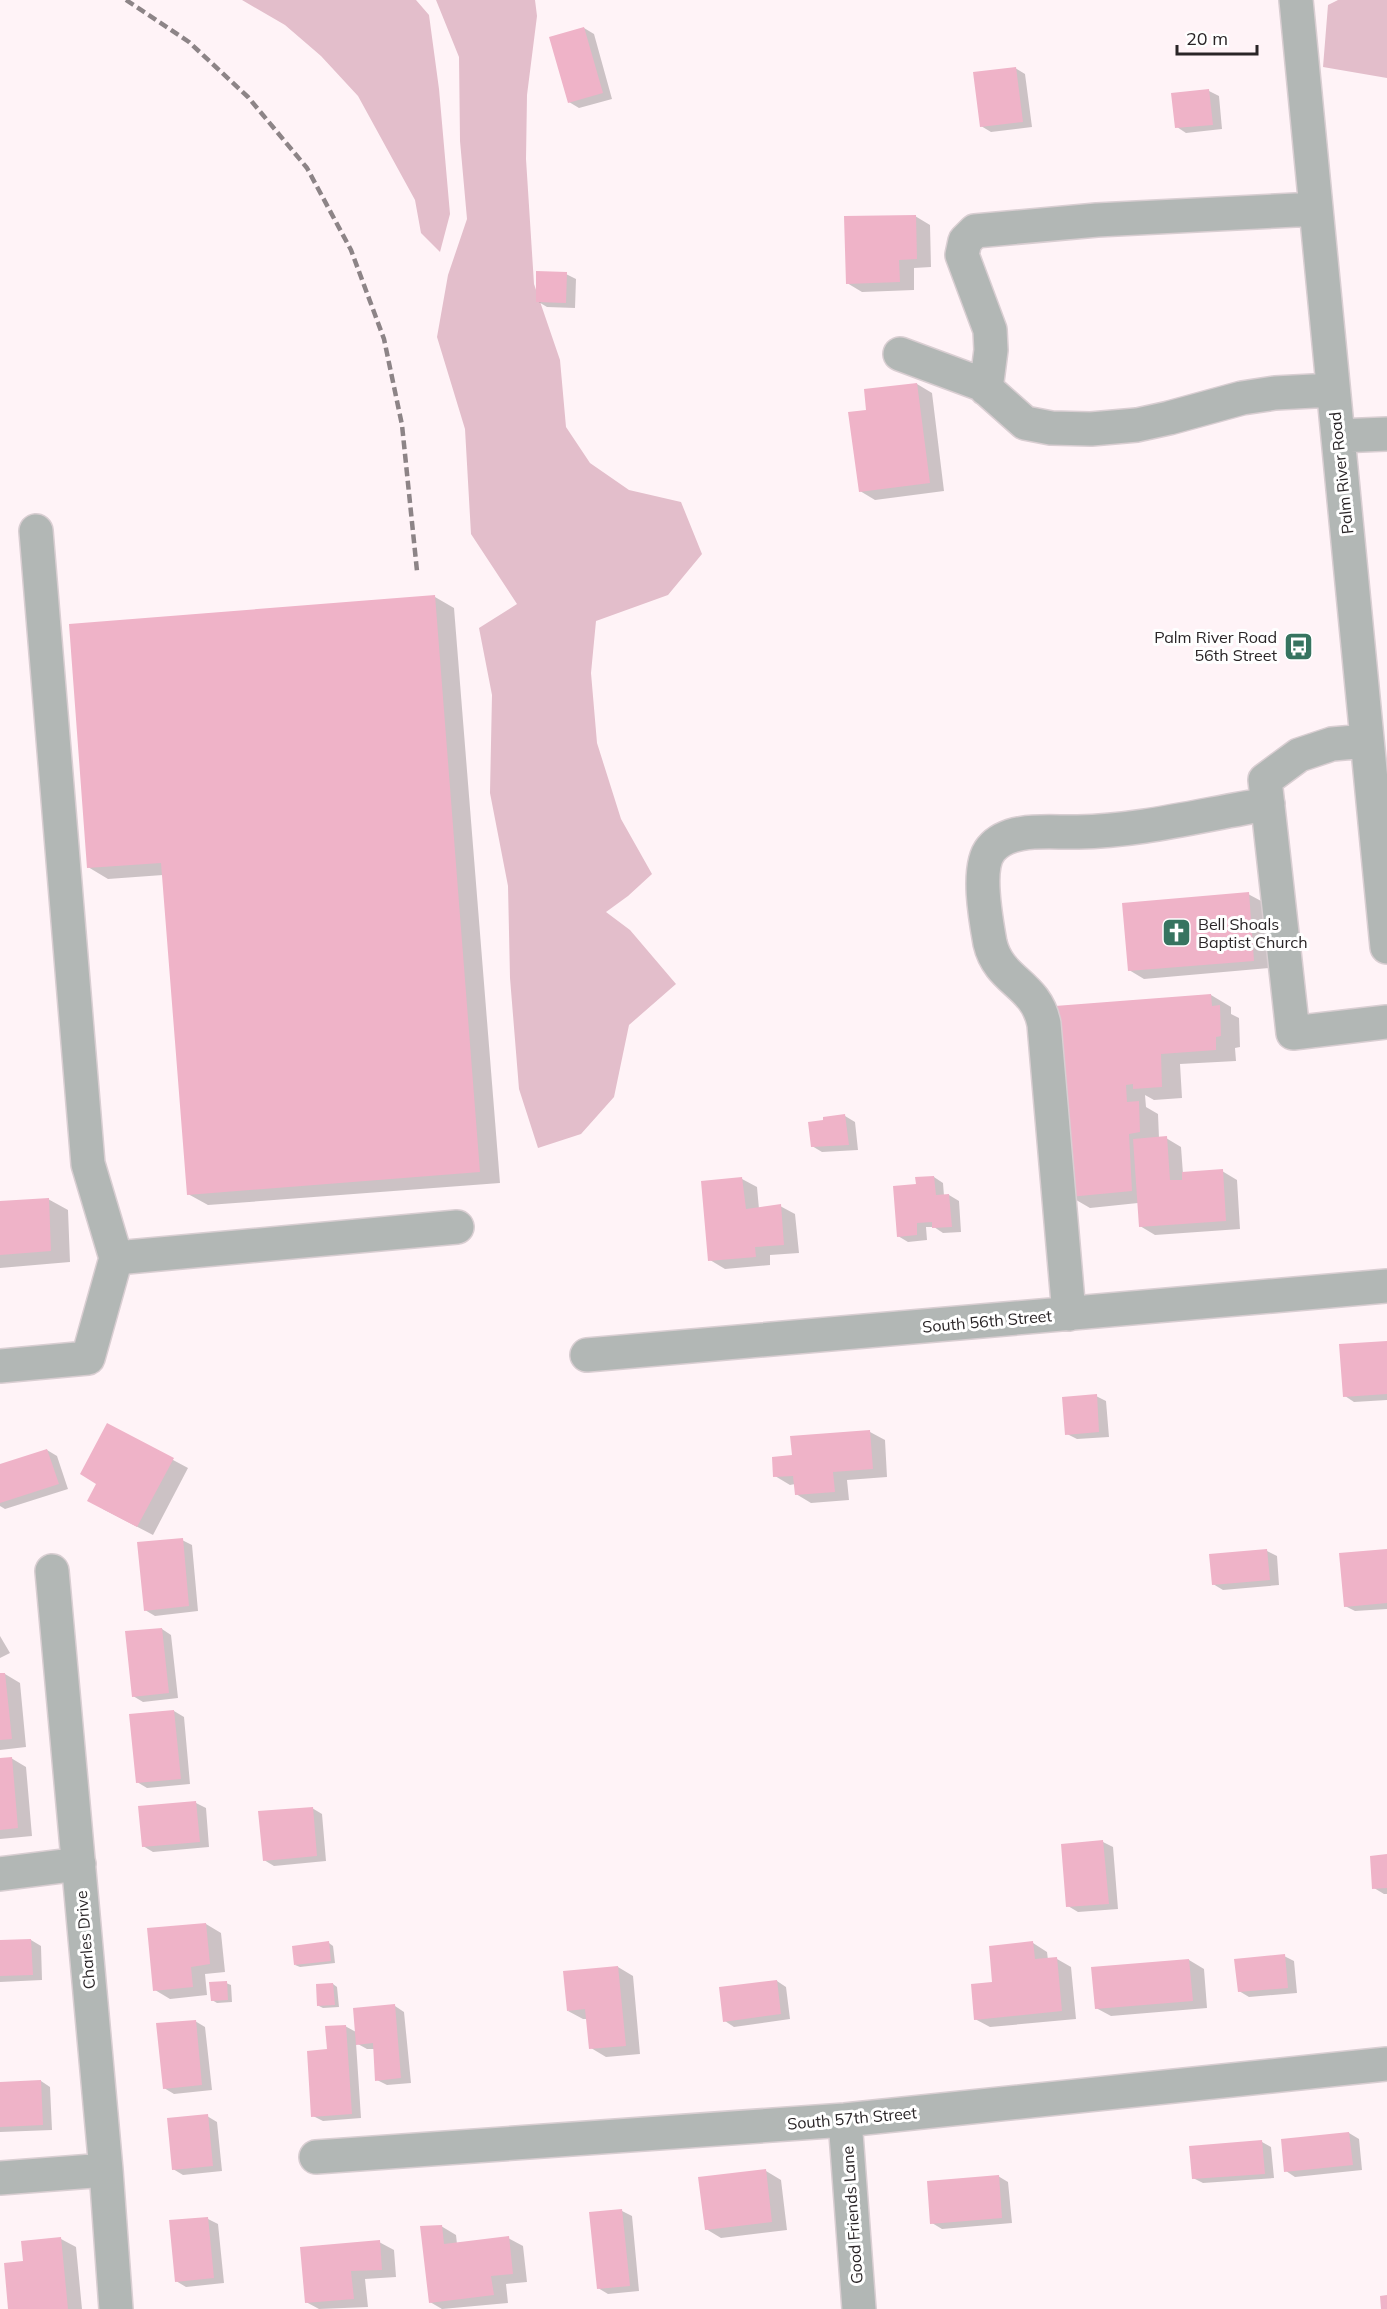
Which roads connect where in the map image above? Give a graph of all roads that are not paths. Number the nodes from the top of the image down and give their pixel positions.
1 (1296, 0) edge
2 (1316, 209) junction
3 (900, 354) dead end
4 (986, 389) junction
5 (1333, 390) junction
6 (1387, 434) edge
7 (1338, 436) junction
8 (36, 531) dead end
9 (1374, 678) edge
10 (1367, 741) junction
11 (1268, 804) junction
12 (1387, 946) edge
13 (1387, 1022) edge
14 (457, 1227) dead end
15 (116, 1258) junction
16 (1387, 1286) edge
17 (1069, 1314) junction
18 (587, 1355) dead end
19 (0, 1366) edge
20 (52, 1571) dead end
21 (78, 1864) junction
22 (0, 1874) edge
23 (1387, 2064) edge
24 (845, 2120) junction
25 (316, 2157) dead end
26 (106, 2170) junction
27 (0, 2178) edge
28 (116, 2309) edge
29 (859, 2309) edge

1 - 2 street, Palm River Road
2 - 4 street
2 - 5 street, Palm River Road
3 - 4 street
4 - 5 street
5 - 7 street, Palm River Road
6 - 7 street
7 - 9 street, Palm River Road
8 - 15 street
9 - 10 street, Palm River Road
10 - 11 street
10 - 12 street, Palm River Road
11 - 13 street
11 - 17 street
14 - 15 street
15 - 19 street
16 - 17 street, South 56th Street
17 - 18 street, South 56th Street
20 - 21 street, Charles Drive
21 - 22 street
21 - 26 street, Charles Drive
23 - 24 street, South 57th Street
24 - 25 street, South 57th Street
24 - 29 street, Good Friends Lane
26 - 27 street
26 - 28 street, Charles Drive

